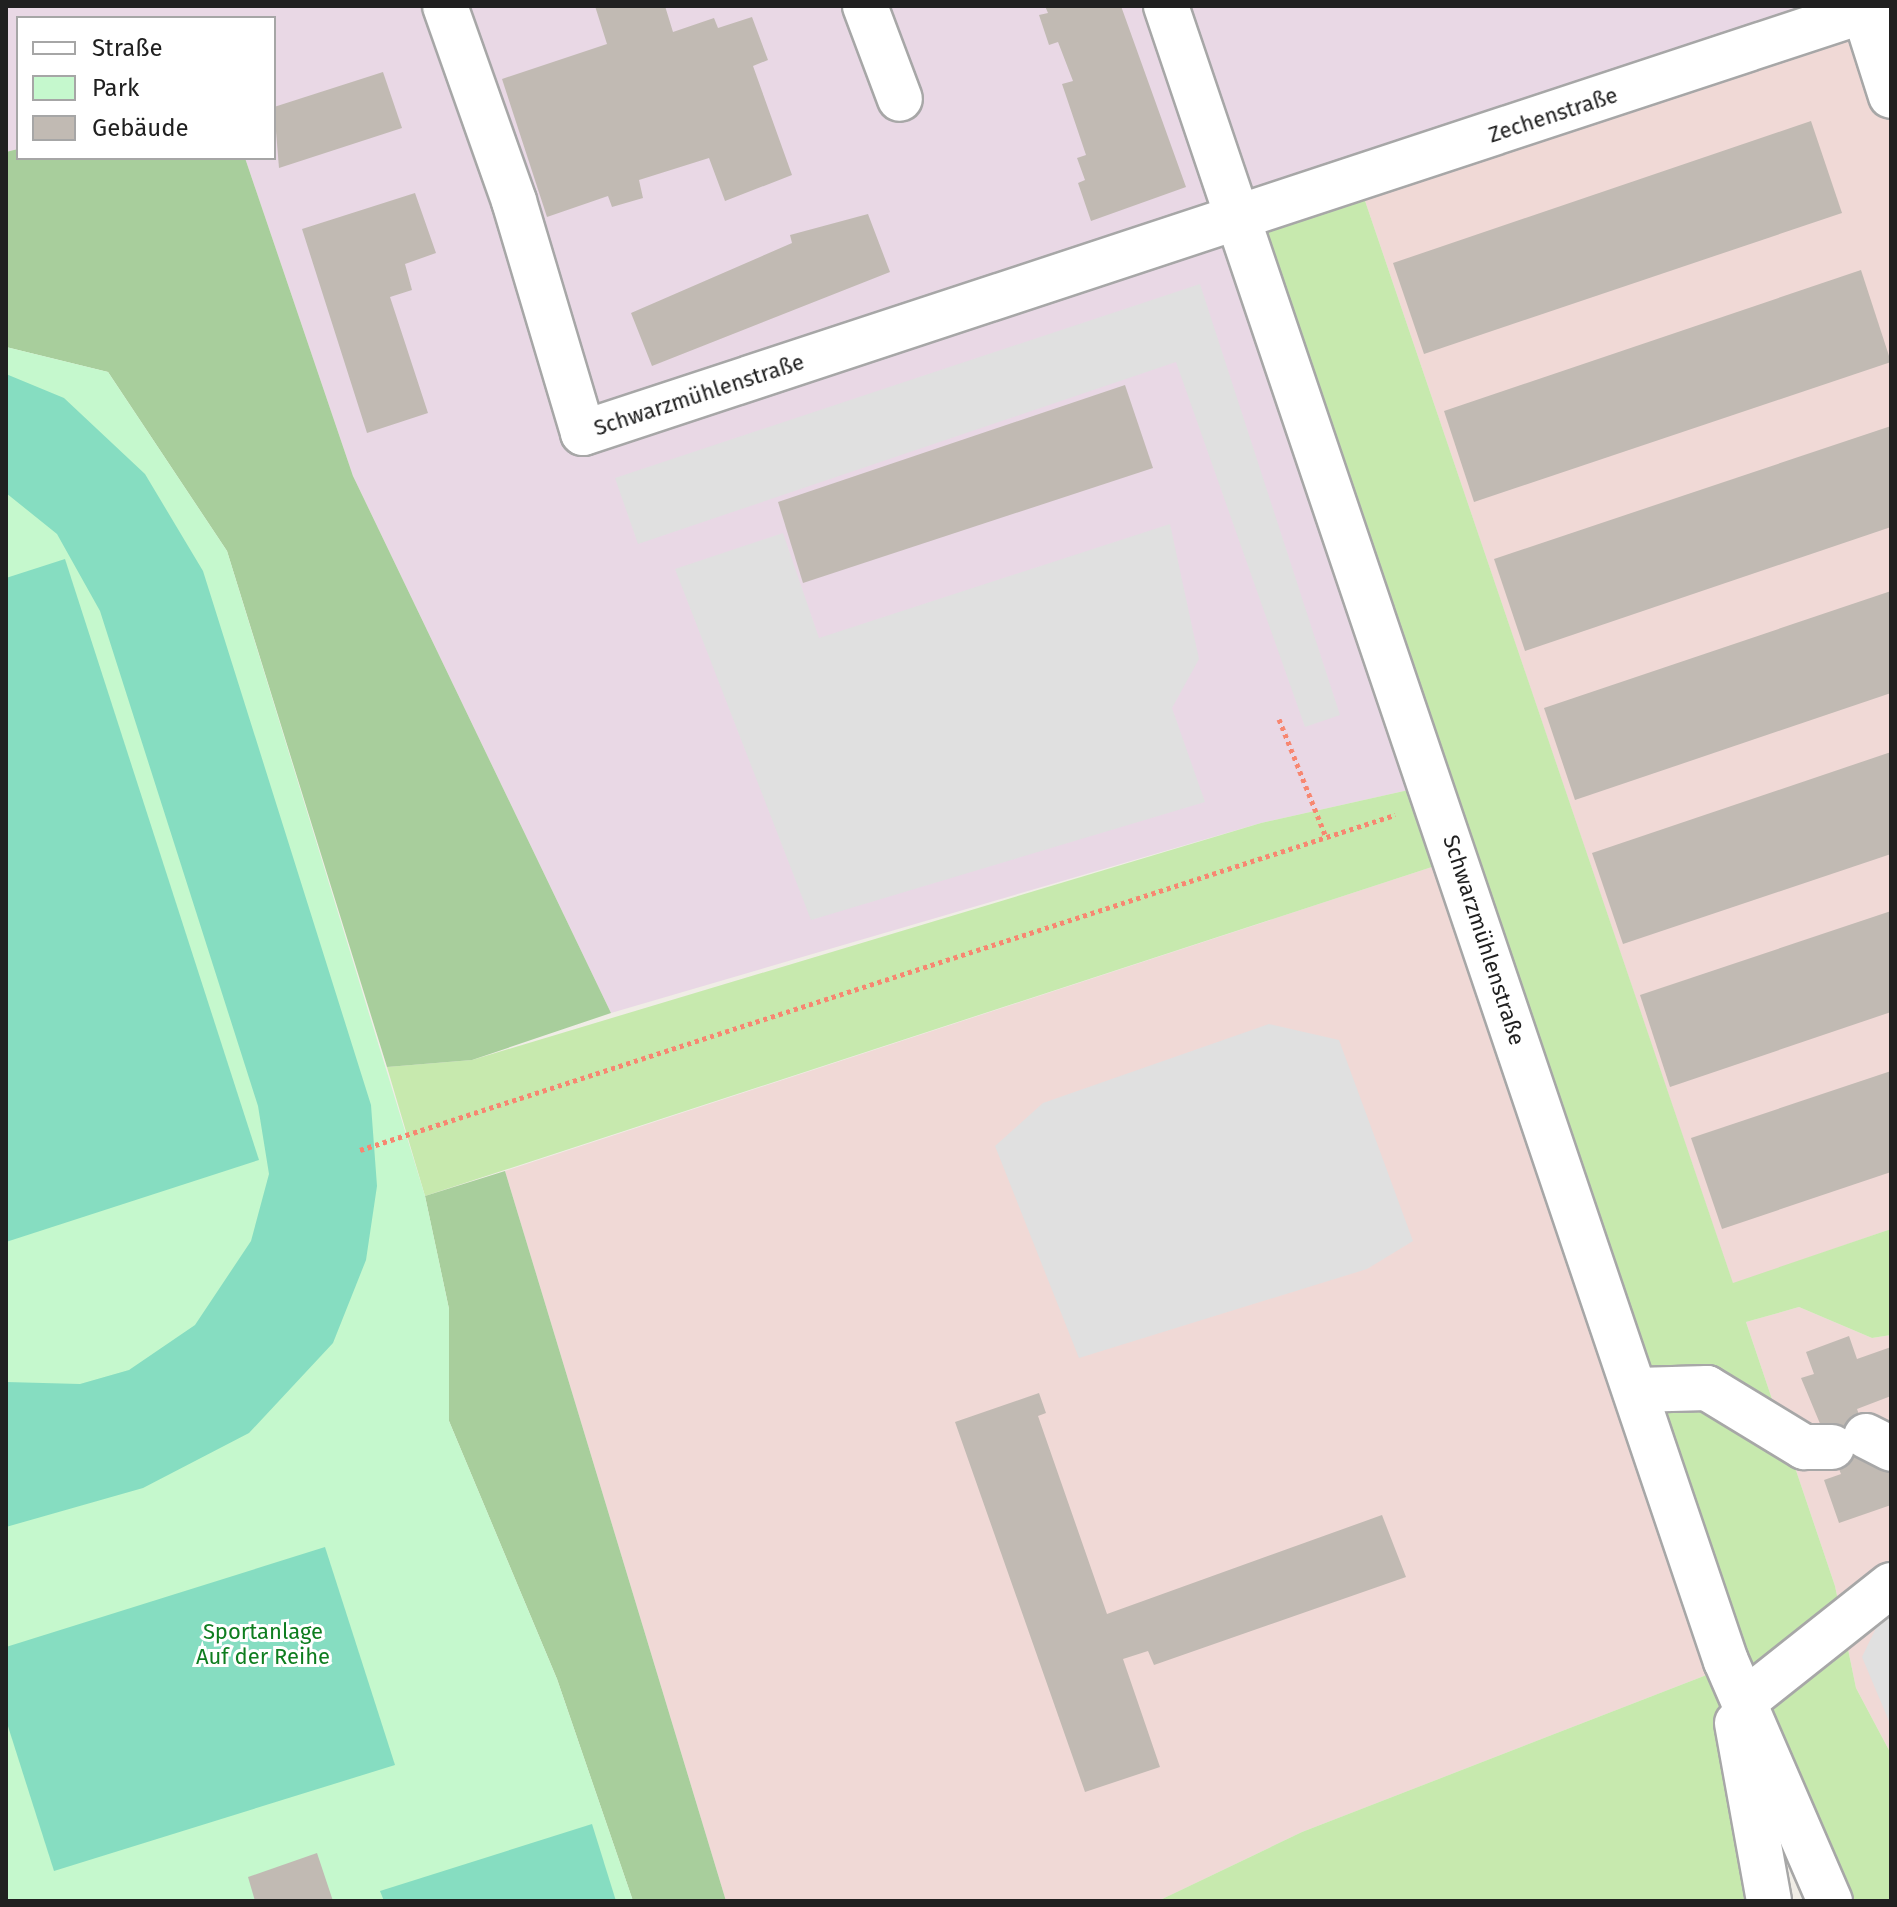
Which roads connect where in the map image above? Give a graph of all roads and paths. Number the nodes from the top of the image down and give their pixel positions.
1 (445, 6) edge
2 (865, 6) edge
3 (1166, 6) edge
4 (1871, 9) edge
5 (1891, 96) edge
6 (900, 99) dead end
7 (1243, 219) junction
8 (1279, 719) dead end
9 (1438, 802) junction
10 (1326, 837) junction
11 (360, 1150) dead end
12 (1638, 1390) junction
13 (1848, 1445) edge
14 (1891, 1585) edge
15 (1726, 1661) junction
16 (1746, 1700) junction
17 (1769, 1901) edge
18 (1830, 1901) edge

1 - 7 street, Schwarzmühlenstraße
2 - 6 street
3 - 7 street, Schwarzmühlenstraße
4 - 5 street, Zechenstraße
4 - 7 street, Zechenstraße
7 - 9 street, Schwarzmühlenstraße
8 - 10 path
9 - 10 path
9 - 12 street, Schwarzmühlenstraße
10 - 11 path
12 - 13 street
12 - 15 street, Schwarzmühlenstraße
14 - 16 street
15 - 16 street, Schwarzmühlenstraße
15 - 17 street, Schwarzmühlenstraße
16 - 18 street, Schwarzmühlenstraße

